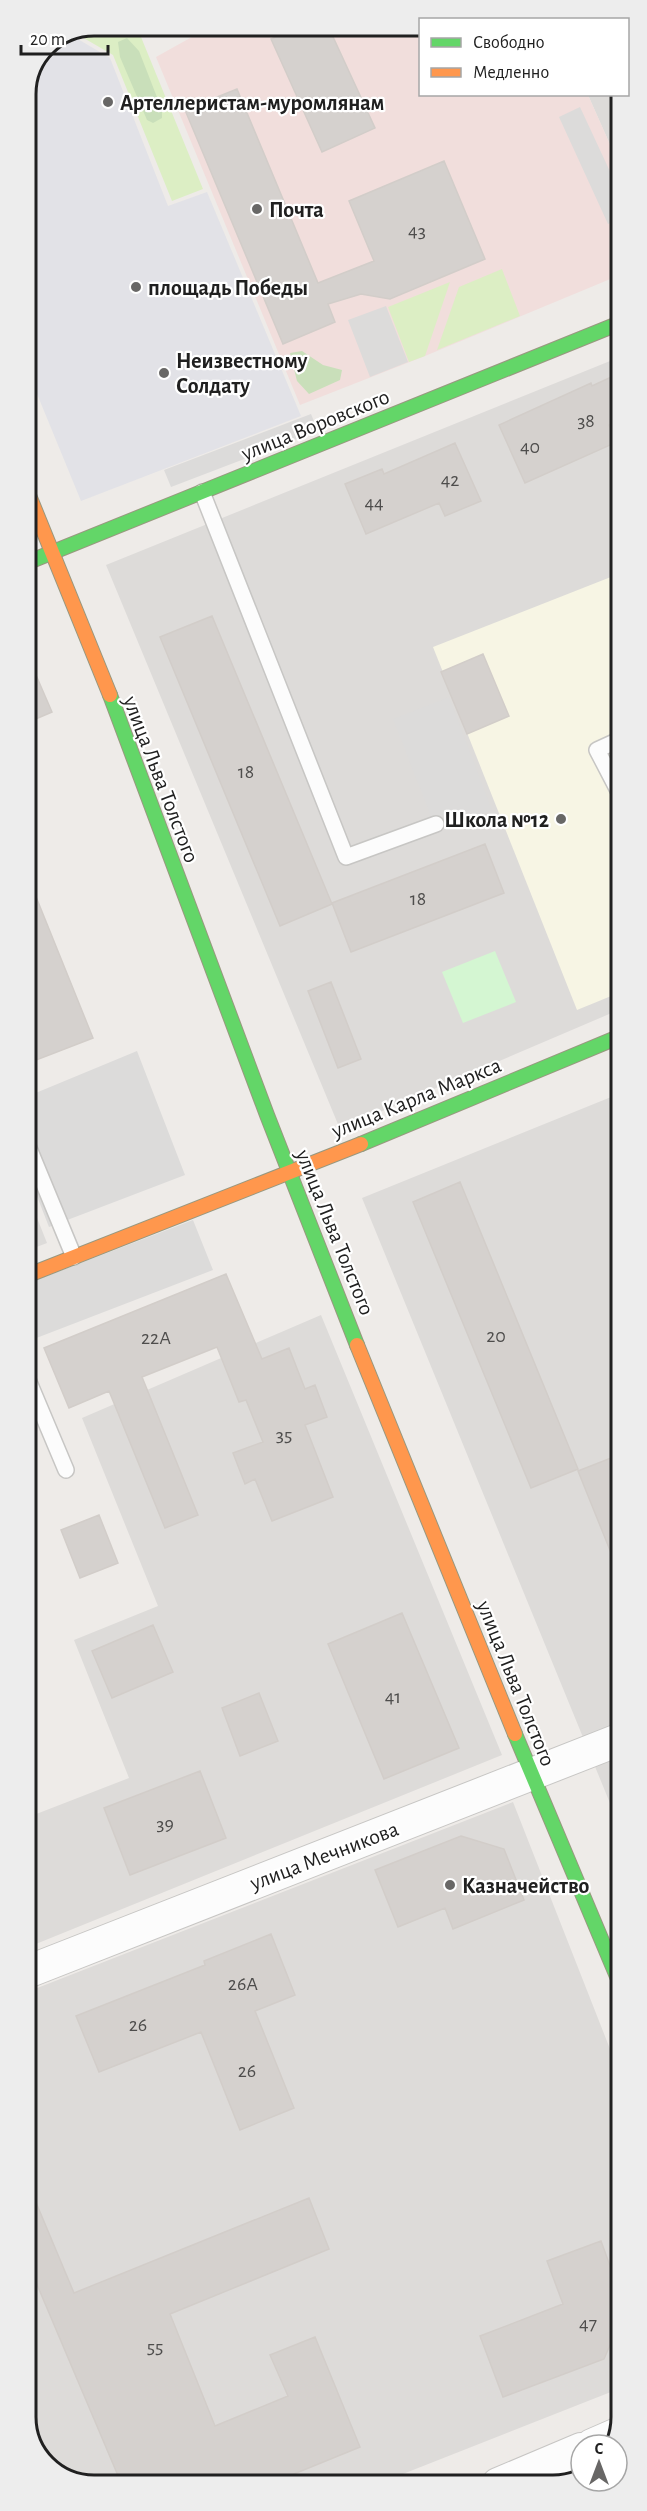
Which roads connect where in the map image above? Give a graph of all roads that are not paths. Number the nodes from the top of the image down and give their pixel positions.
1 (611, 327) edge
2 (202, 492) junction
3 (36, 513) edge
4 (52, 552) junction
5 (36, 559) edge
6 (611, 744) edge
7 (611, 777) edge
8 (436, 824) dead end
9 (611, 1040) edge
10 (36, 1165) edge
11 (290, 1173) junction
12 (74, 1257) junction
13 (36, 1272) edge
14 (36, 1399) edge
15 (66, 1470) dead end
16 (611, 1742) edge
17 (531, 1774) junction
18 (611, 1962) edge
19 (36, 1968) edge
20 (569, 2455) edge
21 (520, 2475) edge

1 - 2 street, улица Воровского
2 - 4 street, улица Воровского
2 - 8 lane
3 - 4 street, улица Льва Толстого
4 - 5 street, улица Воровского
4 - 11 street, улица Льва Толстого
6 - 7 lane
9 - 11 street, улица Карла Маркса
10 - 12 lane
11 - 12 street, улица Карла Маркса
11 - 17 street, улица Льва Толстого
12 - 13 street, улица Карла Маркса
14 - 15 lane
16 - 17 street, улица Мечникова
17 - 18 street, улица Льва Толстого
17 - 19 street, улица Мечникова
20 - 21 street

